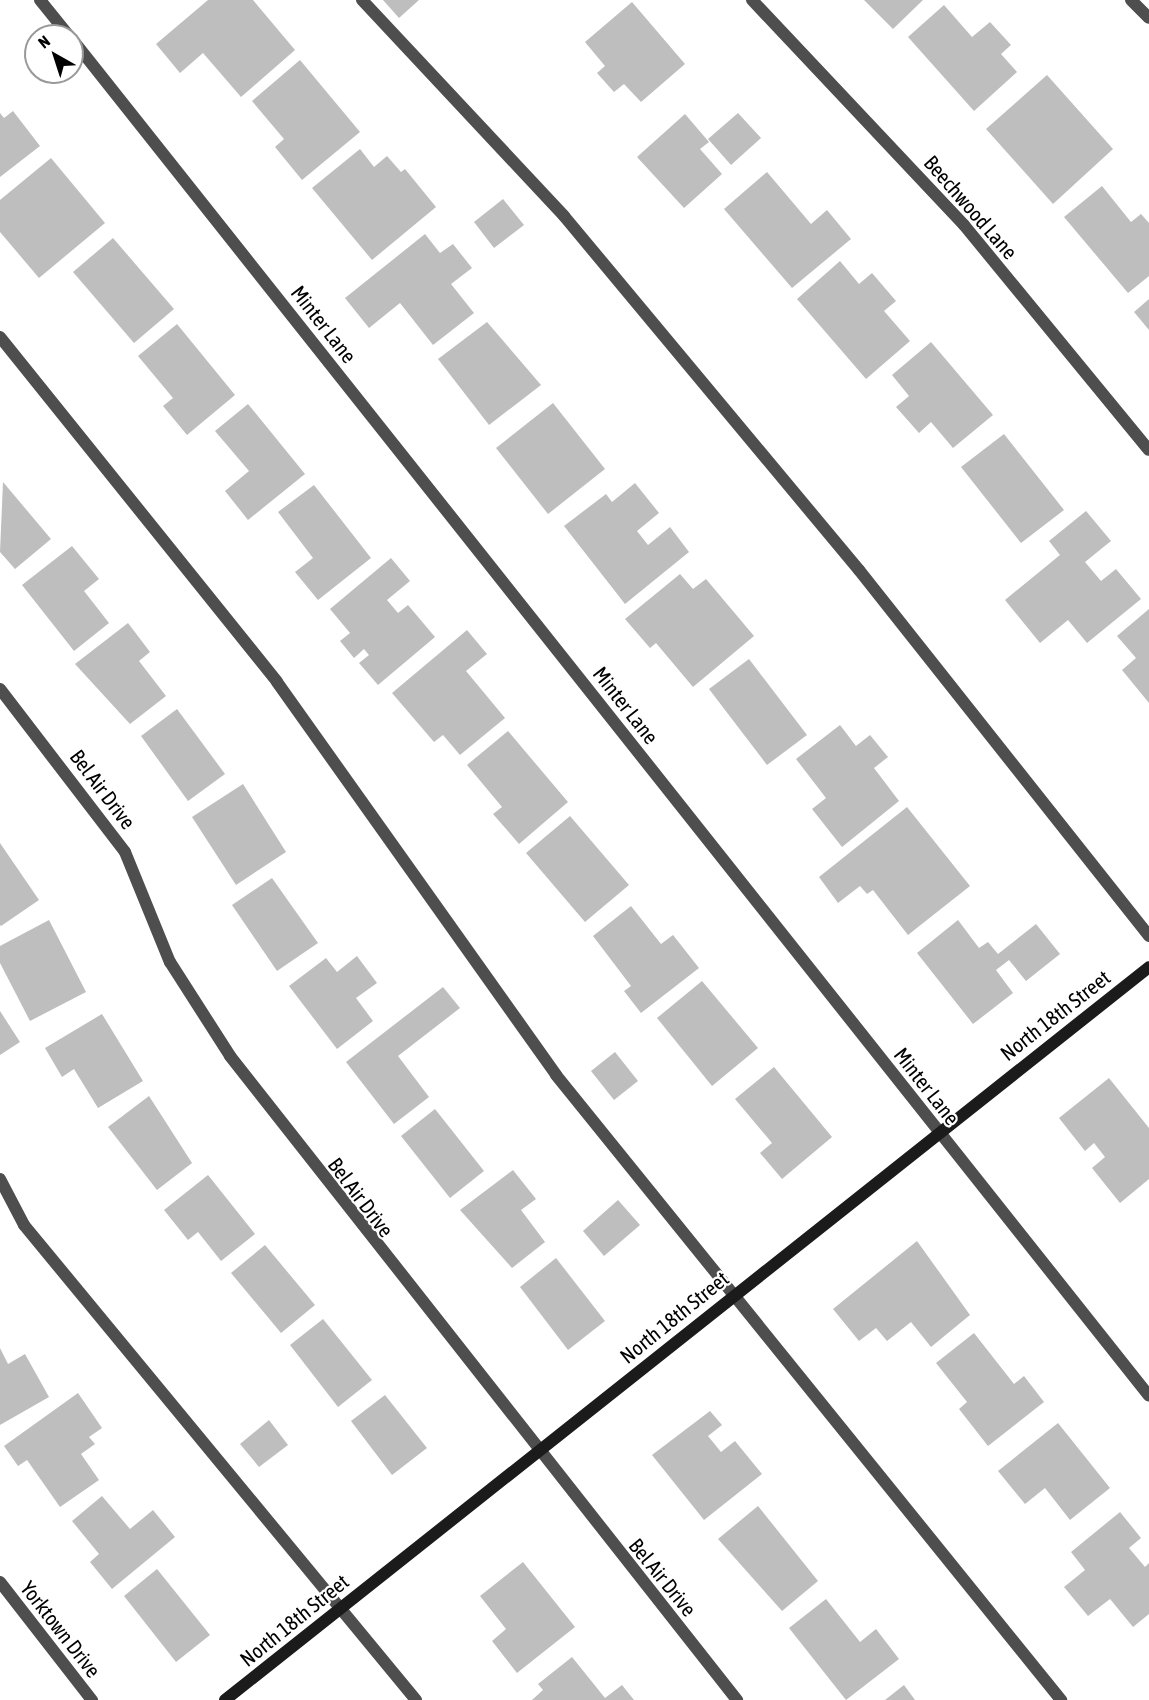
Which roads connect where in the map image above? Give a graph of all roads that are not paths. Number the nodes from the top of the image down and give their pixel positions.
1 (40, 0) edge
2 (362, 0) edge
3 (752, 0) edge
4 (1131, 0) edge
5 (1149, 18) edge
6 (60, 24) edge
7 (84, 54) edge
8 (0, 337) edge
9 (1149, 450) edge
10 (0, 689) edge
11 (1149, 936) edge
12 (1149, 967) edge
13 (938, 1132) junction
14 (0, 1179) edge
15 (737, 1293) junction
16 (1149, 1396) edge
17 (537, 1452) junction
18 (0, 1582) edge
19 (342, 1606) junction
20 (92, 1700) edge
21 (225, 1700) edge
22 (416, 1700) edge
23 (737, 1700) edge
24 (1061, 1700) edge

1 - 6 street, Minter Lane
2 - 11 street
3 - 9 street, Beechwood Lane
4 - 5 street
7 - 13 street, Minter Lane
8 - 15 street
10 - 17 street, Bel Air Drive
12 - 13 street, North 18th Street
13 - 15 street, North 18th Street
13 - 16 street, Minter Lane
14 - 19 street
15 - 17 street, North 18th Street
15 - 24 street
17 - 19 street, North 18th Street
17 - 23 street, Bel Air Drive
18 - 20 street, Yorktown Drive
19 - 21 street, North 18th Street
19 - 22 street

